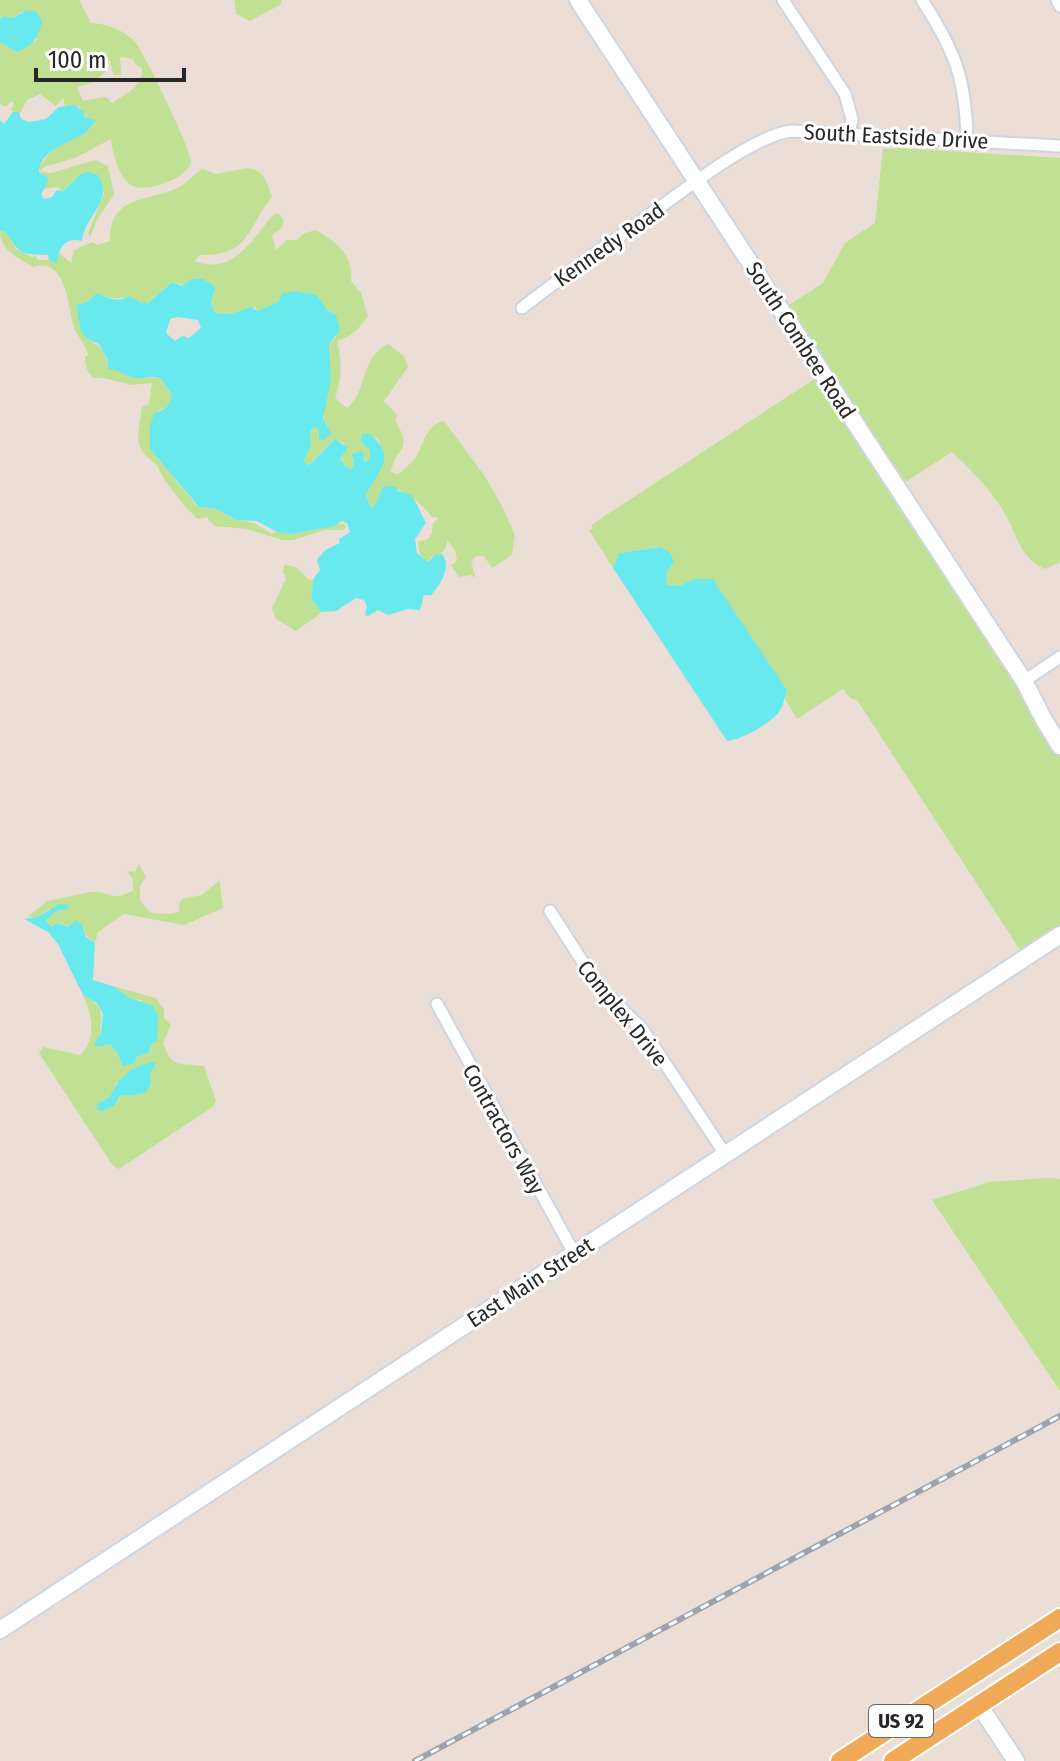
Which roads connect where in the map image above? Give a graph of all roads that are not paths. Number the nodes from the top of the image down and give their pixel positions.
1 (578, 0) edge
2 (783, 0) edge
3 (922, 0) edge
4 (1057, 0) edge
5 (1060, 6) edge
6 (849, 134) junction
7 (967, 140) junction
8 (1060, 146) edge
9 (697, 182) junction
10 (522, 308) dead end
11 (1060, 657) edge
12 (1024, 681) junction
13 (1060, 723) edge
14 (1060, 746) edge
15 (550, 911) dead end
16 (1060, 935) edge
17 (437, 1004) dead end
18 (725, 1154) junction
19 (574, 1253) junction
20 (1057, 1620) edge
21 (0, 1630) edge
22 (1060, 1652) edge
23 (979, 1705) junction
24 (897, 1724) junction
25 (840, 1761) edge
26 (893, 1761) edge
27 (1016, 1761) edge

1 - 9 main road, South Combee Road
2 - 6 street
3 - 7 street
4 - 5 street
6 - 7 street, South Eastside Drive
6 - 9 street, South Eastside Drive
7 - 8 street, South Eastside Drive
9 - 10 street, Kennedy Road
9 - 12 main road, South Combee Road
11 - 12 street
12 - 13 main road, South Combee Road
12 - 14 main road, South Combee Road
15 - 18 street, Complex Drive
16 - 18 main road, East Main Street
17 - 19 street, Contractors Way
18 - 19 main road, East Main Street
19 - 21 main road, East Main Street
20 - 23 main road
20 - 24 main road, US 92
22 - 23 main road, US 92
23 - 24 main road
23 - 26 main road, US 92
23 - 27 main road
24 - 25 main road, US 92

